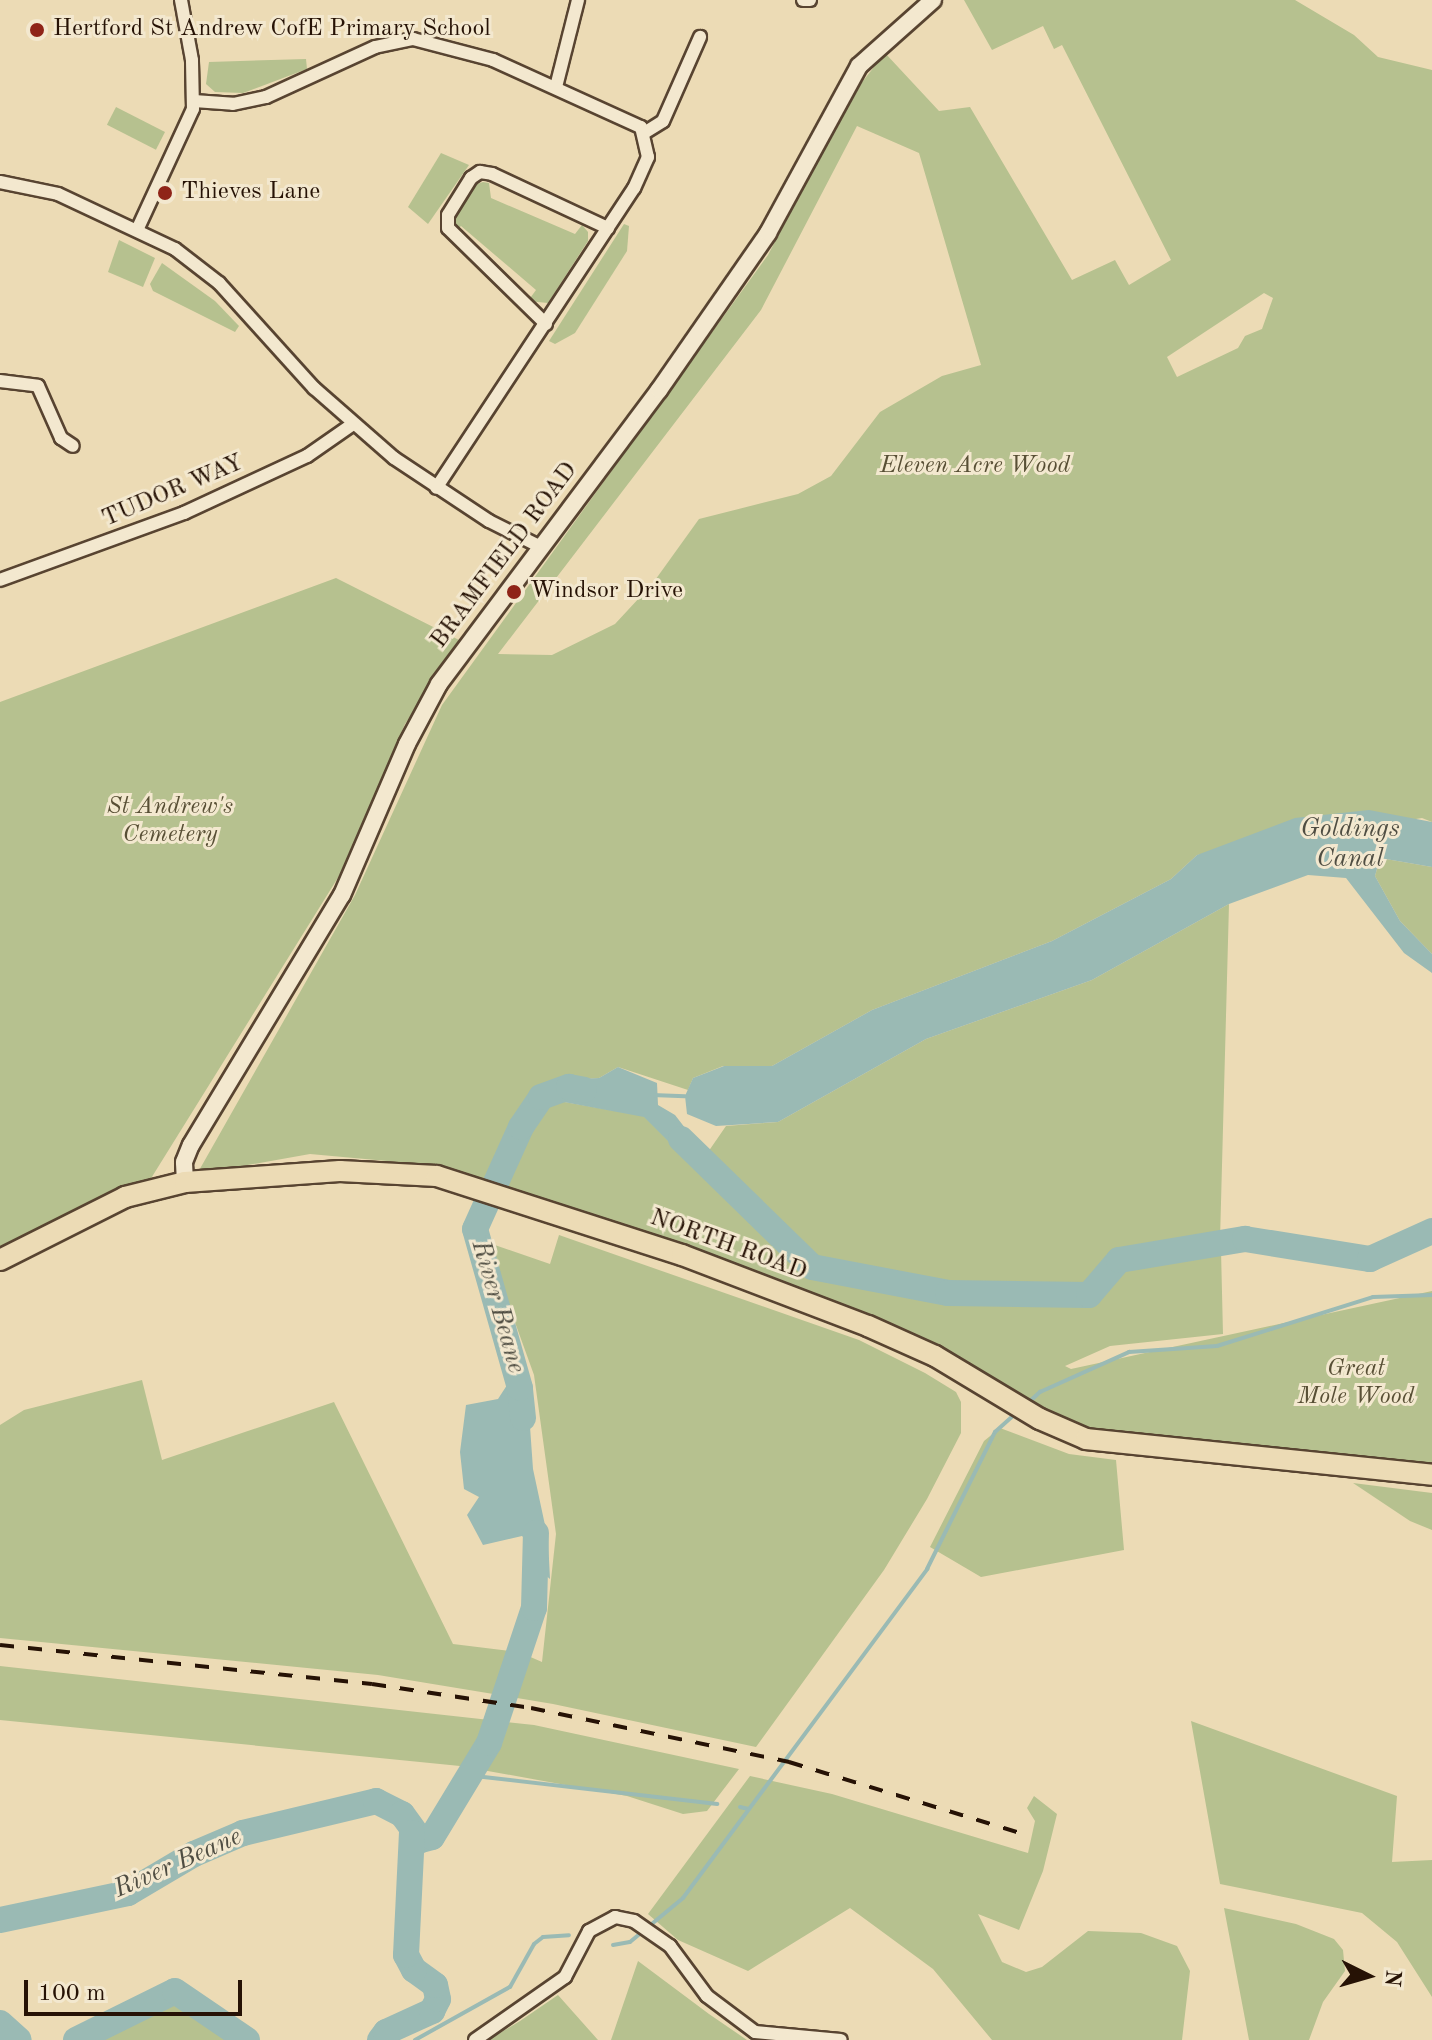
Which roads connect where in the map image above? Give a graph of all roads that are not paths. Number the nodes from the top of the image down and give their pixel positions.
1 (181, 0) edge
2 (578, 0) edge
3 (803, 0) edge
4 (810, 0) edge
5 (933, 0) edge
6 (700, 37) dead end
7 (556, 87) junction
8 (194, 101) junction
9 (644, 133) junction
10 (0, 182) edge
11 (138, 228) junction
12 (608, 228) junction
13 (546, 324) junction
14 (0, 381) edge
15 (353, 424) junction
16 (73, 446) dead end
17 (436, 488) junction
18 (543, 548) junction
19 (0, 580) edge
20 (185, 1182) junction
21 (0, 1260) edge
22 (1432, 1475) edge
23 (475, 2040) edge
24 (841, 2040) edge

1 - 8 street
2 - 7 street
3 - 4 street
5 - 18 street, BRAMFIELD ROAD
6 - 9 street
7 - 8 street
7 - 9 street
8 - 11 street
9 - 12 street
10 - 11 street
11 - 15 street
12 - 13 street
12 - 13 street
13 - 17 street
14 - 16 street
15 - 17 street
15 - 19 street, TUDOR WAY
17 - 18 street
18 - 20 street, BRAMFIELD ROAD
20 - 21 main road, NORTH ROAD
20 - 22 main road, NORTH ROAD
23 - 24 street

